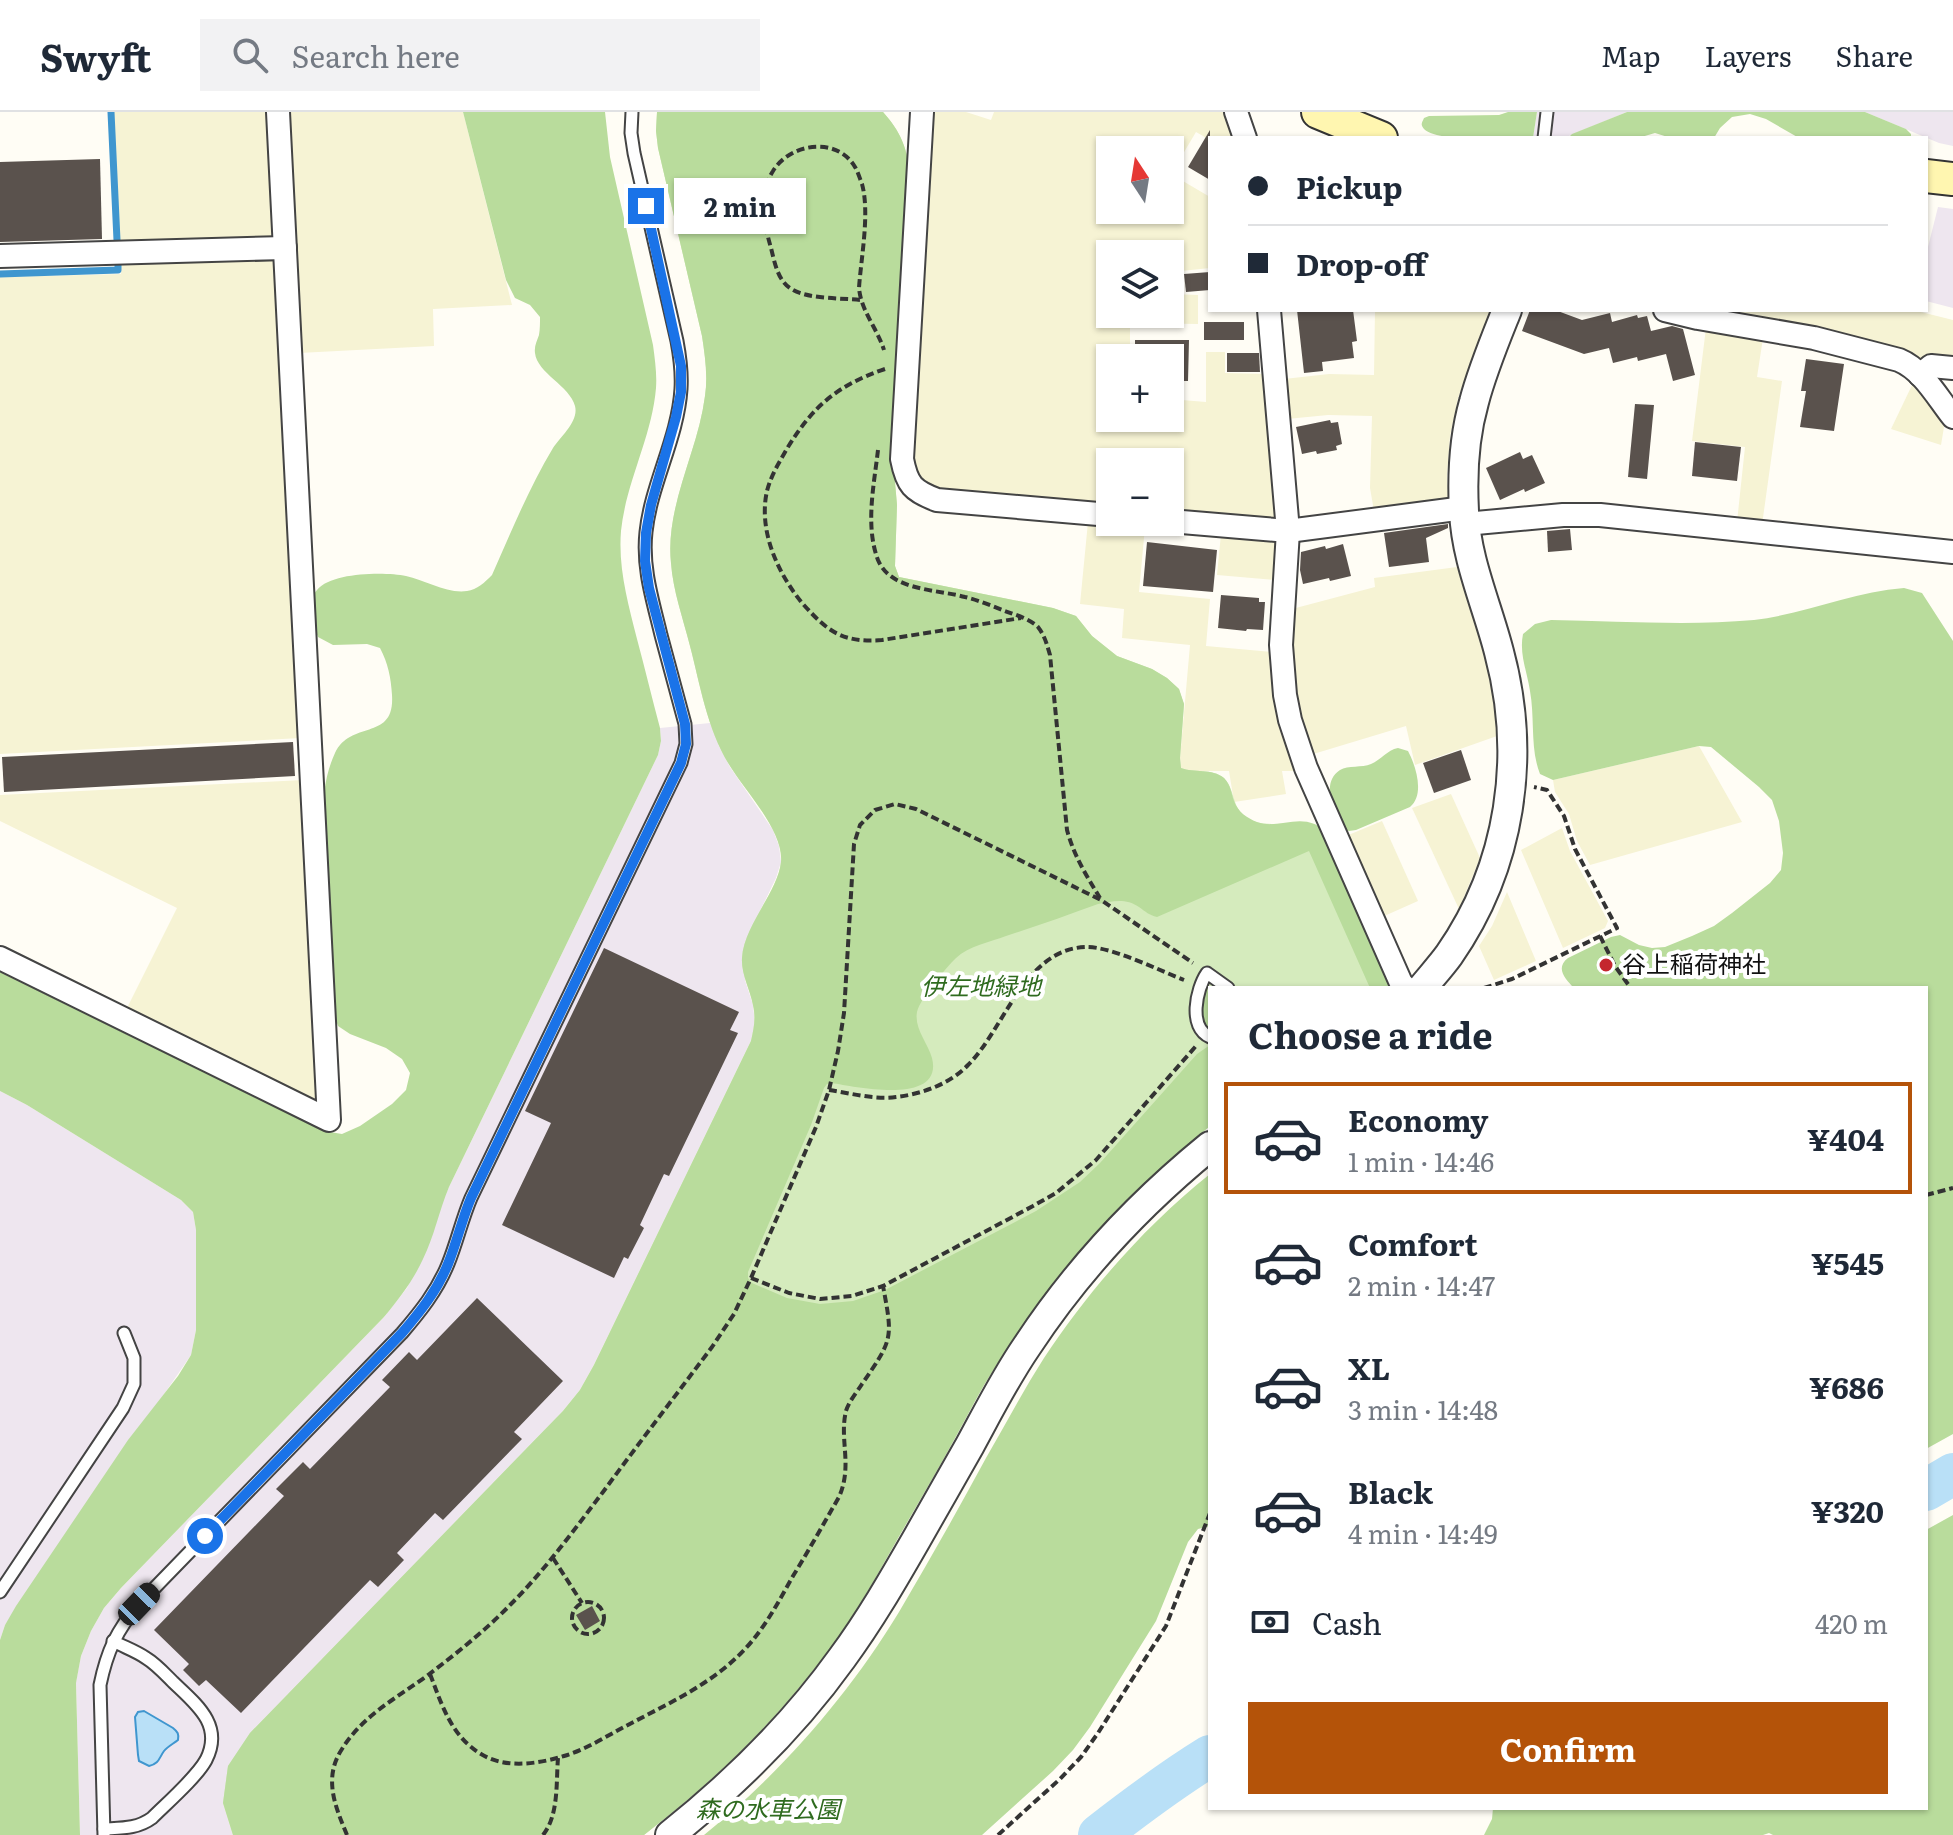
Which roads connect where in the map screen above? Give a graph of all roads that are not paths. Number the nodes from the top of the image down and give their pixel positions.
1 (278, 112) edge
2 (632, 112) edge
3 (922, 112) edge
4 (1236, 112) edge
5 (1318, 112) edge
6 (1547, 112) edge
7 (1244, 136) edge
8 (1376, 136) edge
9 (1544, 136) edge
10 (1928, 176) edge
11 (1953, 179) edge
12 (285, 248) junction
13 (0, 256) edge
14 (1269, 312) edge
15 (1506, 312) edge
16 (1673, 312) edge
17 (1953, 368) edge
18 (1920, 375) junction
19 (1953, 417) edge
20 (1096, 514) edge
21 (1464, 516) junction
22 (1184, 522) edge
23 (1288, 531) junction
24 (1953, 552) edge
25 (0, 958) edge
26 (1225, 986) edge
27 (1404, 986) edge
28 (1424, 986) edge
29 (1208, 1036) edge
30 (1208, 1148) edge
31 (124, 1333) dead end
32 (0, 1592) edge
33 (113, 1641) junction
34 (104, 1832) edge
35 (670, 1835) edge

1 - 12 street
2 - 33 lane
3 - 20 street
4 - 7 street
5 - 8 main road
6 - 9 lane
10 - 11 main road
12 - 13 street
12 - 25 street
14 - 23 street
15 - 21 street
16 - 18 street
17 - 18 street
18 - 19 street
21 - 23 street
21 - 24 street
21 - 28 street
22 - 23 street
23 - 27 street
26 - 29 lane
30 - 35 street
31 - 32 lane
33 - 34 lane
33 - 34 lane

